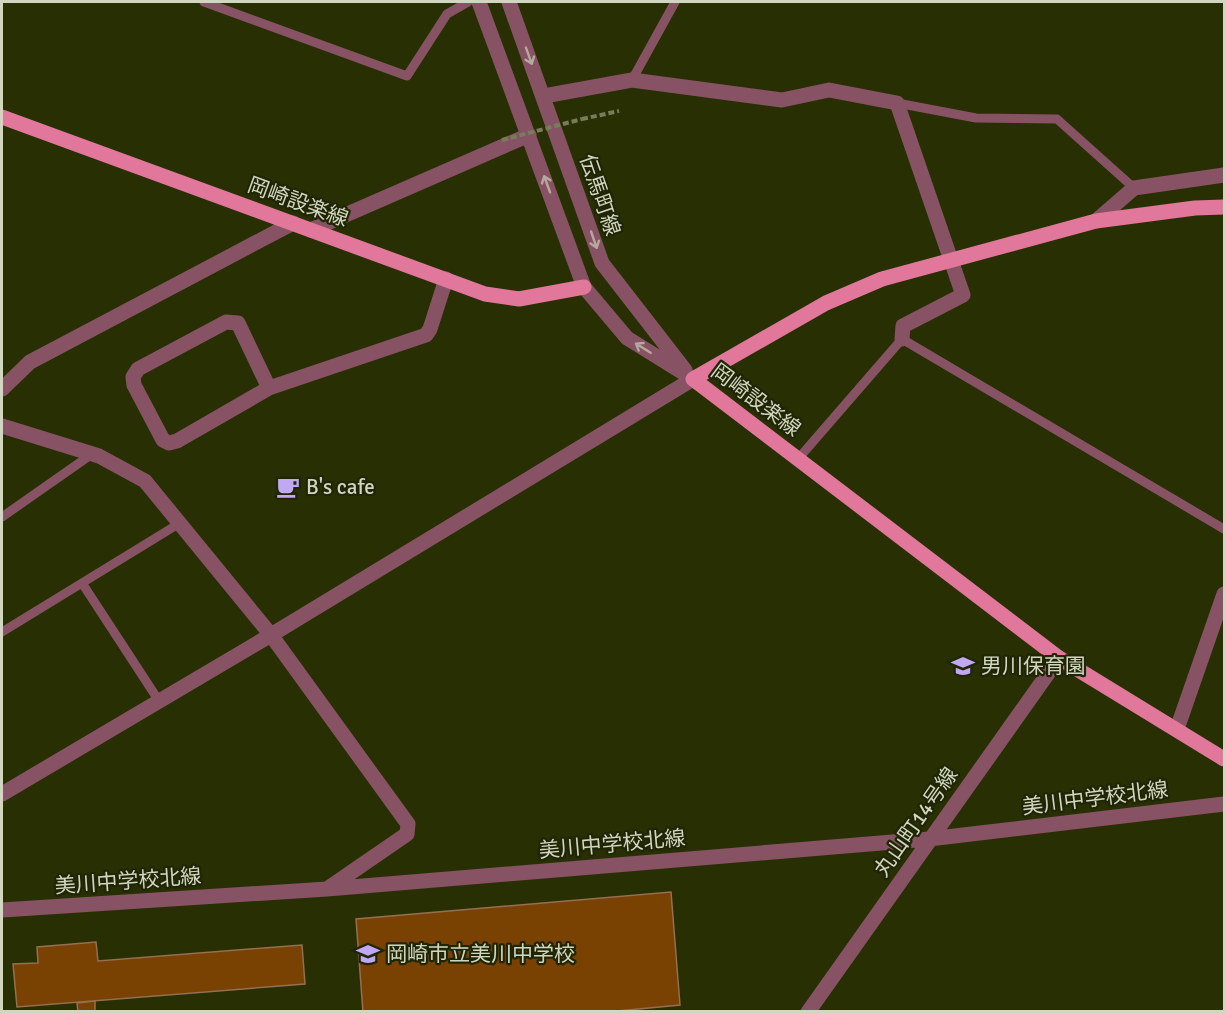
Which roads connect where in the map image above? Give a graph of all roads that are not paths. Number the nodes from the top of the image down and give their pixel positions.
1 (204, 2) edge
2 (468, 2) edge
3 (479, 2) edge
4 (509, 2) edge
5 (675, 2) edge
6 (632, 80) junction
7 (543, 96) junction
8 (897, 103) junction
9 (2, 117) edge
10 (529, 135) junction
11 (1224, 175) edge
12 (1134, 188) junction
13 (1224, 207) edge
14 (1096, 221) junction
15 (293, 223) junction
16 (311, 230) junction
17 (951, 259) junction
18 (446, 279) junction
19 (584, 287) junction
20 (902, 339) junction
21 (693, 379) junction
22 (269, 388) junction
23 (2, 389) edge
24 (2, 426) edge
25 (92, 454) junction
26 (798, 459) junction
27 (2, 517) edge
28 (180, 523) junction
29 (1224, 529) edge
30 (82, 583) junction
31 (1224, 594) edge
32 (2, 632) edge
33 (271, 635) junction
34 (1059, 658) junction
35 (159, 701) junction
36 (1177, 729) junction
37 (1224, 759) edge
38 (2, 794) edge
39 (1224, 804) edge
40 (929, 839) junction
41 (327, 889) junction
42 (2, 910) edge
43 (808, 1011) edge

1 - 2 lane
3 - 10 street
4 -> 7 street, 伝馬町線
5 - 6 lane
6 - 7 street
6 - 8 street
7 -> 21 street, 伝馬町線
8 - 12 lane
8 - 17 street
9 - 15 main road, 岡崎設楽線
10 - 16 street
19 -> 10 street
11 - 12 street
12 - 14 street
13 - 14 main road, 岡崎設楽線
14 - 17 main road, 岡崎設楽線
15 - 16 main road, 岡崎設楽線
15 - 23 street
16 - 18 main road, 岡崎設楽線
17 - 20 street
17 - 21 main road, 岡崎設楽線
18 - 19 main road, 岡崎設楽線
18 - 22 street
21 -> 19 street
20 - 26 lane
20 - 29 lane
21 - 26 main road, 岡崎設楽線
21 - 33 street
22 - 22 street
24 - 25 street
25 - 27 lane
25 - 28 street
26 - 34 main road, 岡崎設楽線
28 - 30 lane
28 - 33 street
30 - 32 lane
30 - 35 lane
31 - 36 street
33 - 35 street
33 - 41 street
34 - 36 main road, 岡崎設楽線
34 - 40 street, 丸山町14号線
35 - 38 street
36 - 37 main road, 岡崎設楽線
39 - 40 street, 美川中学校北線
40 - 41 street, 美川中学校北線
40 - 43 street, 丸山町14号線
41 - 42 street, 美川中学校北線

